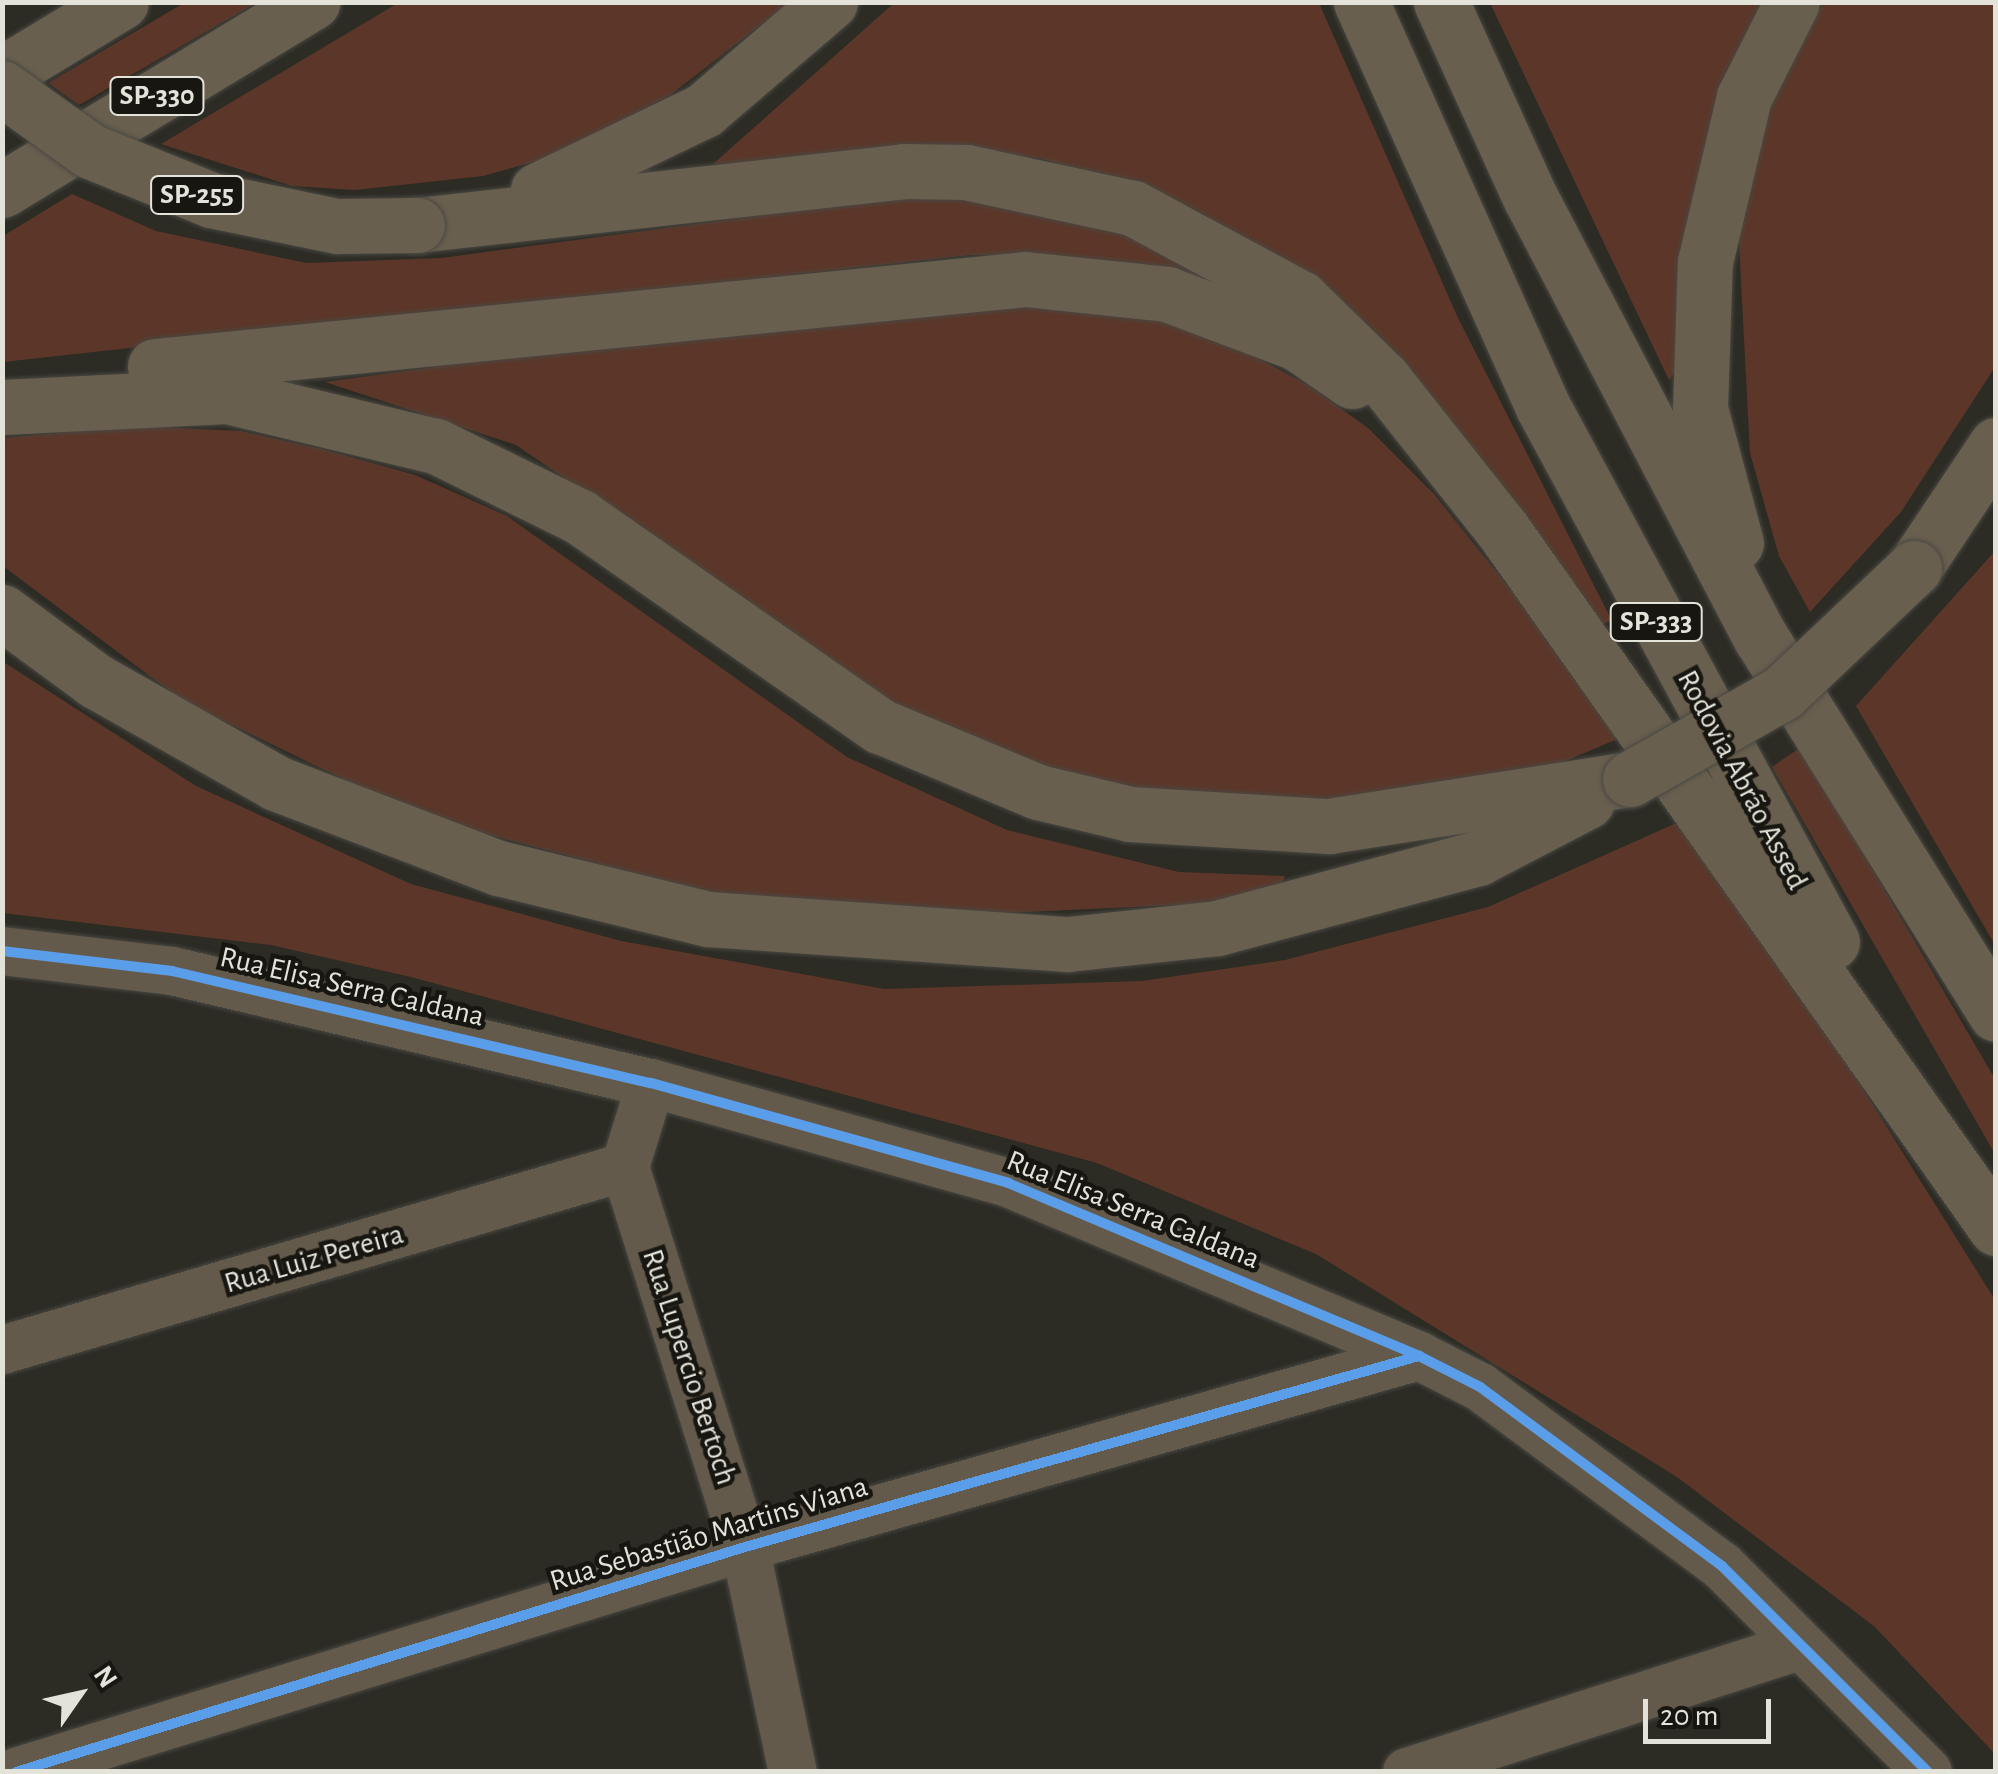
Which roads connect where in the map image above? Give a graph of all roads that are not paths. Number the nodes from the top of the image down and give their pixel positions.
1 (121, 2) edge
2 (312, 2) edge
3 (830, 2) edge
4 (1361, 2) edge
5 (1441, 2) edge
6 (1792, 2) edge
7 (2, 74) edge
8 (2, 88) edge
9 (2, 190) edge
10 (434, 223) junction
11 (2, 386) edge
12 (2, 408) edge
13 (1996, 445) edge
14 (1437, 448) junction
15 (2, 612) edge
16 (1761, 638) junction
17 (1630, 779) junction
18 (2, 951) edge
19 (1996, 1014) edge
20 (651, 1083) junction
21 (626, 1167) junction
22 (1996, 1219) edge
23 (1996, 1228) edge
24 (2, 1350) edge
25 (1419, 1356) junction
26 (745, 1547) junction
27 (1800, 1646) junction
28 (1868, 1710) junction
29 (16, 1772) edge
30 (793, 1772) edge
31 (1407, 1772) edge
32 (1886, 1772) edge
33 (1928, 1772) edge

1 - 7 highway
2 - 9 highway, SP-330
3 - 10 highway
4 - 22 highway, Rodovia Abrão Assed / SP-333
5 - 16 highway, SP-333
6 - 16 highway
8 - 10 highway, SP-255, bridge
10 - 14 highway
11 - 14 highway
12 - 17 highway
13 - 17 highway, bridge
14 - 23 highway
15 - 17 highway
16 - 19 highway, SP-333
18 - 20 street, Rua Elisa Serra Caldana
20 - 21 street
20 - 25 street, Rua Elisa Serra Caldana
21 - 24 street, Rua Luiz Pereira
21 - 26 street, Rua Lupercio Bertoch
25 - 26 street, Rua Sebastião Martins Viana
25 - 27 street, Rua Elisa Serra Caldana
26 - 29 street, Rua Sebastião Martins Viana
26 - 30 street, Rua Lupercio Bertoch
27 - 28 street, Rua Elisa Serra Caldana
27 - 31 street
28 - 32 street
28 - 33 street, Rua Elisa Serra Caldana

